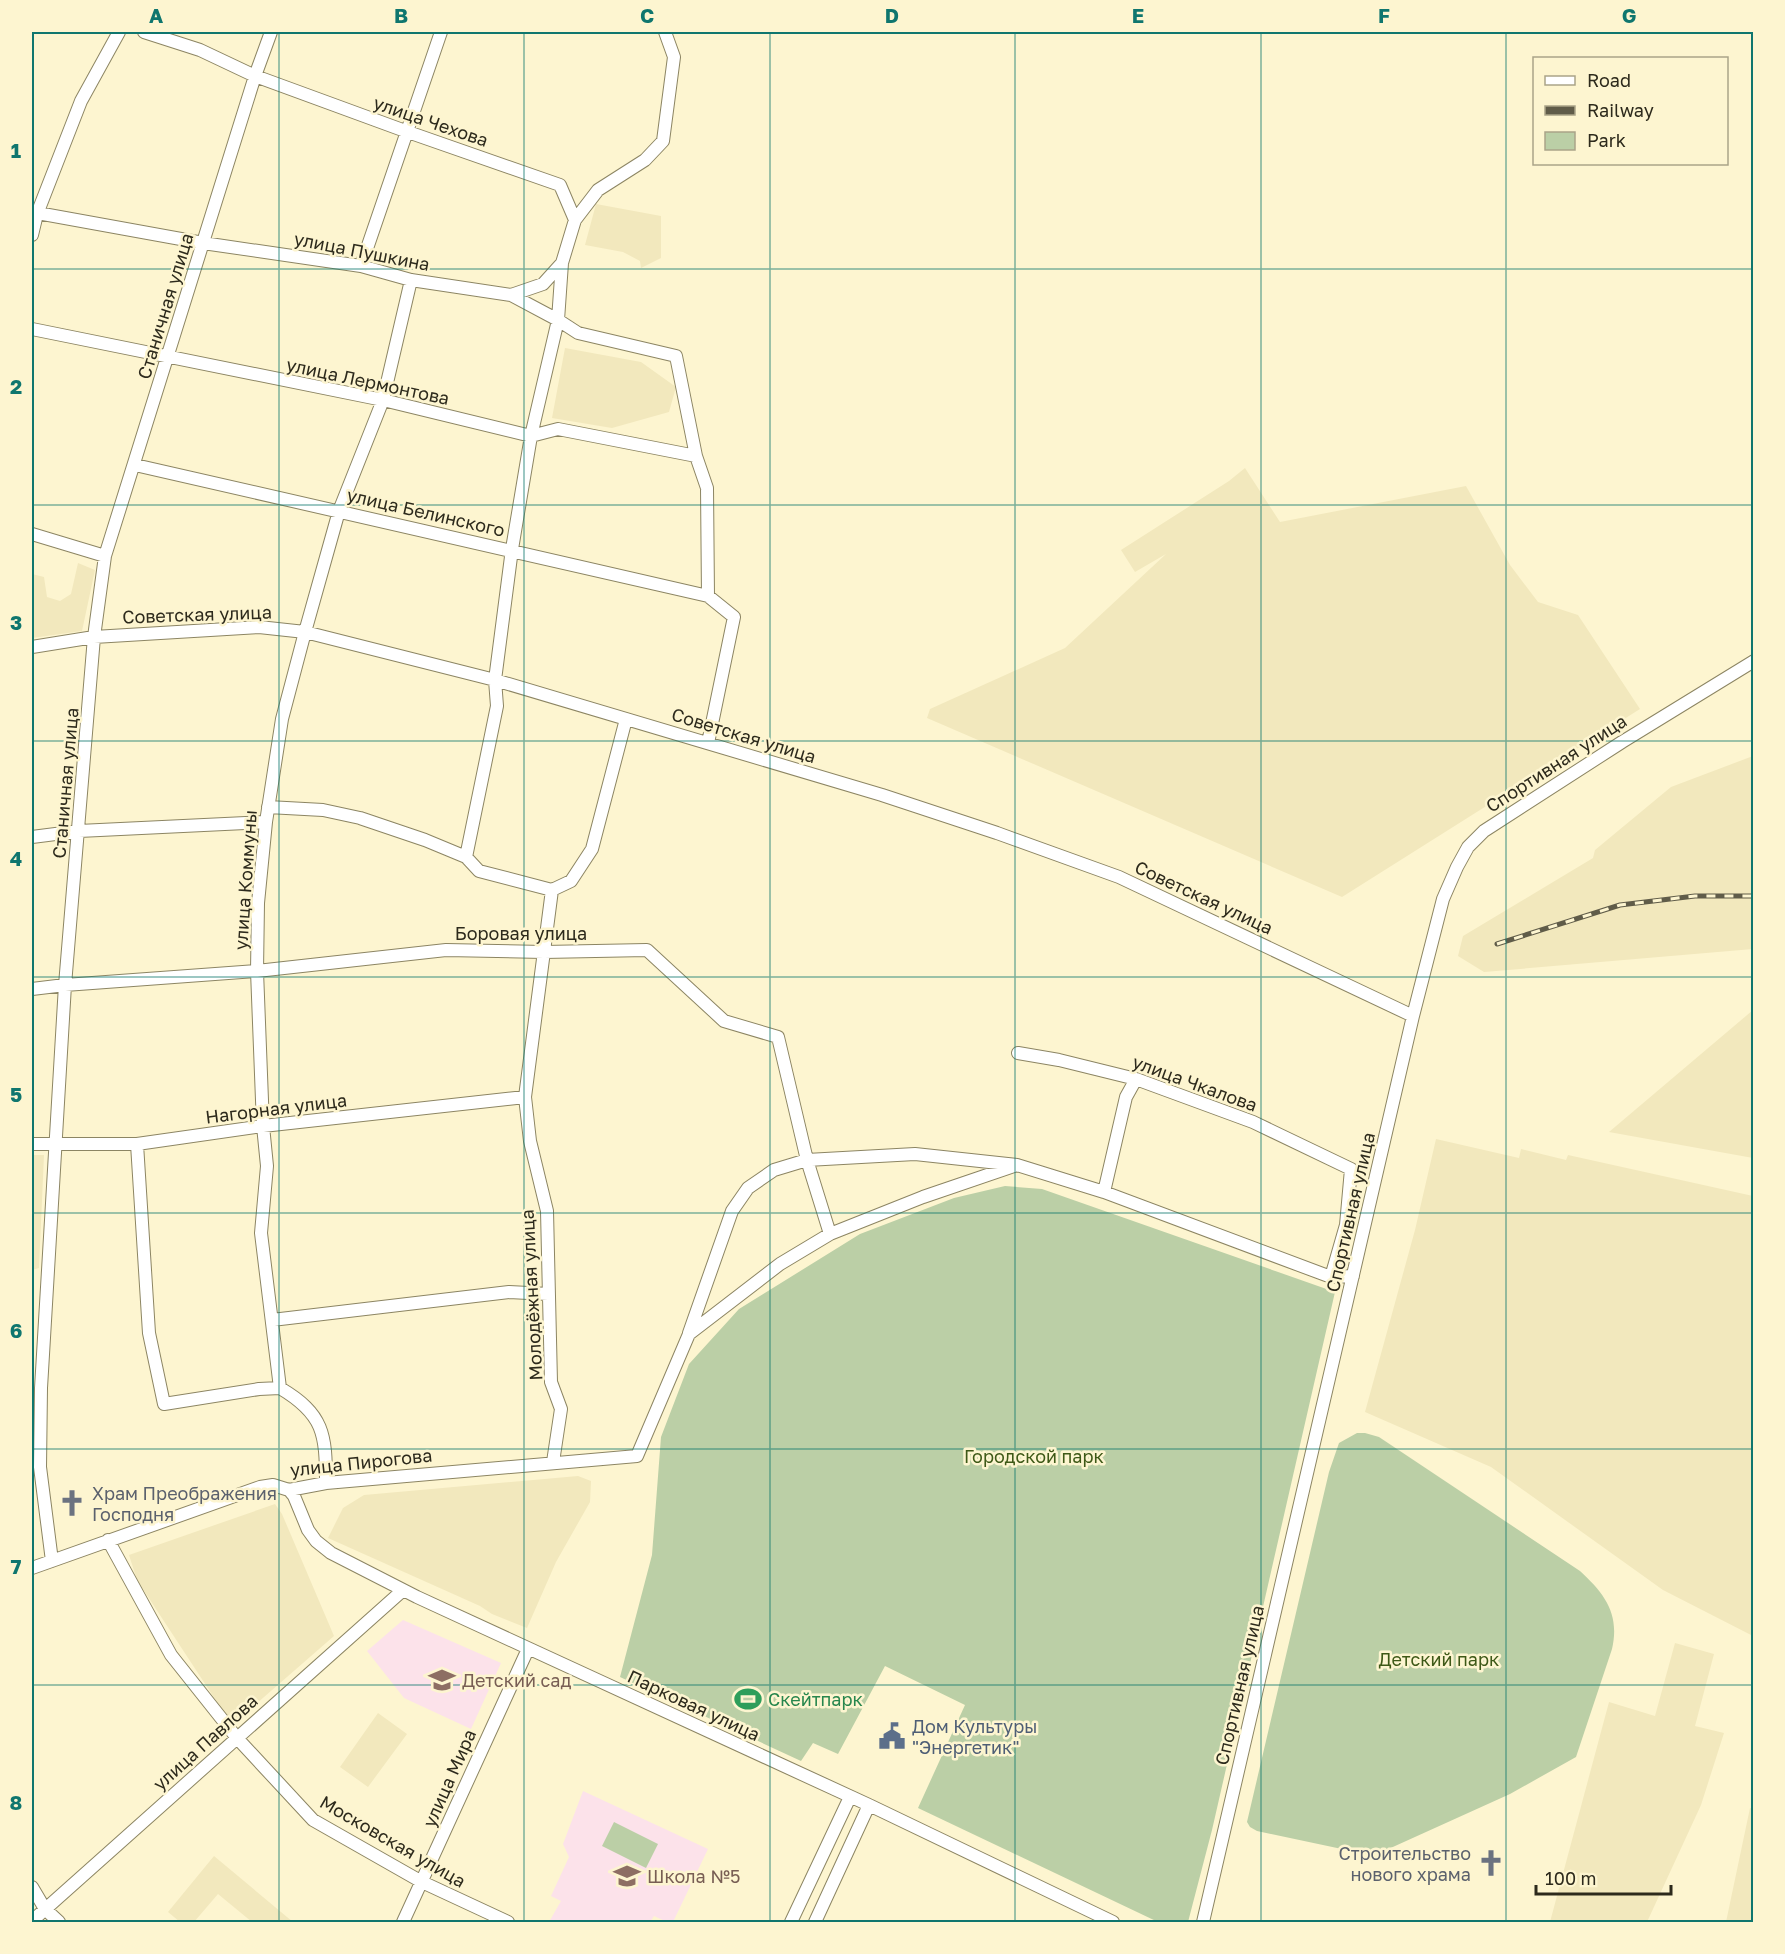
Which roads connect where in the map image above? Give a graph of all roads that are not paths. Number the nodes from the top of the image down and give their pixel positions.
1 (119, 32) edge
2 (144, 32) edge
3 (271, 32) edge
4 (441, 32) edge
5 (665, 32) edge
6 (255, 76) junction
7 (408, 132) junction
8 (34, 213) edge
9 (575, 220) junction
10 (32, 236) edge
11 (203, 243) junction
12 (562, 263) junction
13 (361, 266) junction
14 (411, 280) junction
15 (511, 295) junction
16 (558, 320) junction
17 (32, 329) edge
18 (168, 358) junction
19 (383, 400) junction
20 (531, 436) junction
21 (696, 456) junction
22 (135, 465) junction
23 (339, 511) junction
24 (32, 534) edge
25 (512, 549) junction
26 (105, 556) junction
27 (708, 596) junction
28 (305, 632) junction
29 (94, 637) junction
30 (32, 647) edge
31 (1754, 661) edge
32 (495, 680) junction
33 (626, 718) junction
34 (708, 743) junction
35 (268, 807) junction
36 (266, 822) junction
37 (79, 831) junction
38 (32, 837) edge
39 (466, 857) junction
40 (552, 890) junction
41 (544, 952) junction
42 (257, 971) junction
43 (65, 985) junction
44 (32, 989) edge
45 (1413, 1016) junction
46 (1018, 1053) dead end
47 (1136, 1079) junction
48 (525, 1097) junction
49 (263, 1126) junction
50 (32, 1144) edge
51 (137, 1144) junction
52 (55, 1145) junction
53 (807, 1160) junction
54 (1017, 1166) junction
55 (1104, 1192) junction
56 (830, 1234) junction
57 (1353, 1276) junction
58 (1331, 1277) junction
59 (548, 1294) junction
60 (272, 1320) junction
61 (689, 1334) junction
62 (280, 1388) junction
63 (553, 1462) junction
64 (326, 1483) junction
65 (289, 1490) junction
66 (108, 1540) junction
67 (51, 1561) junction
68 (32, 1568) edge
69 (402, 1590) junction
70 (528, 1649) junction
71 (237, 1738) junction
72 (850, 1797) junction
73 (869, 1805) junction
74 (422, 1882) junction
75 (32, 1887) edge
76 (45, 1909) junction
77 (32, 1921) edge
78 (59, 1923) edge
79 (403, 1923) edge
80 (508, 1923) edge
81 (791, 1923) edge
82 (815, 1923) edge
83 (1113, 1923) edge
84 (1203, 1923) edge

1 - 8 street
2 - 6 street, улица Чехова
3 - 6 street, Станичная улица
4 - 7 street
5 - 9 street
6 - 7 street, улица Чехова
6 - 11 street, Станичная улица
7 - 9 street, улица Чехова
7 - 13 street
8 - 10 street
8 - 11 street, улица Пушкина
9 - 12 street
11 - 13 street, улица Пушкина
11 - 18 street, Станичная улица
12 - 15 street
12 - 16 street
13 - 14 street, улица Пушкина
14 - 15 street, улица Пушкина
14 - 19 street, улица Коммуны
15 - 16 street, улица Пушкина
16 - 20 street
16 - 21 street, улица Пушкина
17 - 18 street, улица Лермонтова
18 - 19 street, улица Лермонтова
18 - 22 street, Станичная улица
19 - 20 street, улица Лермонтова
19 - 23 street, улица Коммуны
20 - 21 street, улица Лермонтова
20 - 25 street
21 - 27 street
22 - 23 street, улица Белинского
22 - 26 street, Станичная улица
23 - 25 street, улица Белинского
23 - 28 street, улица Коммуны
24 - 26 street
25 - 27 street, улица Белинского
25 - 32 street
26 - 29 street, Станичная улица
27 - 34 street
28 - 29 street, Советская улица
28 - 32 street, Советская улица
28 - 35 street, улица Коммуны
29 - 30 street, Советская улица
29 - 37 street, Станичная улица
31 - 45 street, Спортивная улица
32 - 33 street, Советская улица
32 - 39 street
33 - 34 street, Советская улица
33 - 40 street
34 - 45 street, Советская улица
35 - 36 street, улица Коммуны
35 - 39 street
36 - 37 street
36 - 42 street, улица Коммуны
37 - 38 street
37 - 43 street, Станичная улица
39 - 40 street
40 - 41 street, Молодёжная улица
41 - 42 street, Боровая улица
41 - 48 street, Молодёжная улица
41 - 53 street, Боровая улица
42 - 43 street, Боровая улица
42 - 49 street, улица Коммуны
43 - 44 street, Боровая улица
43 - 52 street, Станичная улица
45 - 57 street, Спортивная улица
46 - 47 street, улица Чкалова
47 - 55 street
47 - 58 street, улица Чкалова
48 - 49 street, Нагорная улица
48 - 59 street, Молодёжная улица
49 - 51 street, Нагорная улица
49 - 60 street, улица Коммуны
50 - 52 street, Нагорная улица
51 - 52 street, Нагорная улица
51 - 62 street
52 - 67 street, Станичная улица
53 - 54 street
53 - 56 street, Боровая улица
53 - 61 street
54 - 55 street
54 - 56 street
55 - 58 street
56 - 61 street
57 - 58 street
57 - 84 street, Спортивная улица
59 - 60 street
59 - 63 street, Молодёжная улица
60 - 62 street, улица Коммуны
61 - 63 street, улица Пирогова
62 - 64 street
63 - 64 street, улица Пирогова
64 - 65 street, улица Пирогова
65 - 66 street, улица Пирогова
65 - 69 street, Парковая улица
66 - 67 street, улица Пирогова
66 - 71 street, Московская улица
67 - 68 street, улица Пирогова
69 - 70 street, Парковая улица
69 - 71 street, улица Павлова
70 - 72 street, Парковая улица
70 - 74 street, улица Мира
71 - 74 street, Московская улица
71 - 76 street, улица Павлова
72 - 73 street, Парковая улица
72 - 81 street
73 - 82 street
73 - 83 street, Парковая улица
74 - 79 street, улица Мира
74 - 80 street, Московская улица
75 - 76 street
76 - 77 street, улица Павлова
76 - 78 street

